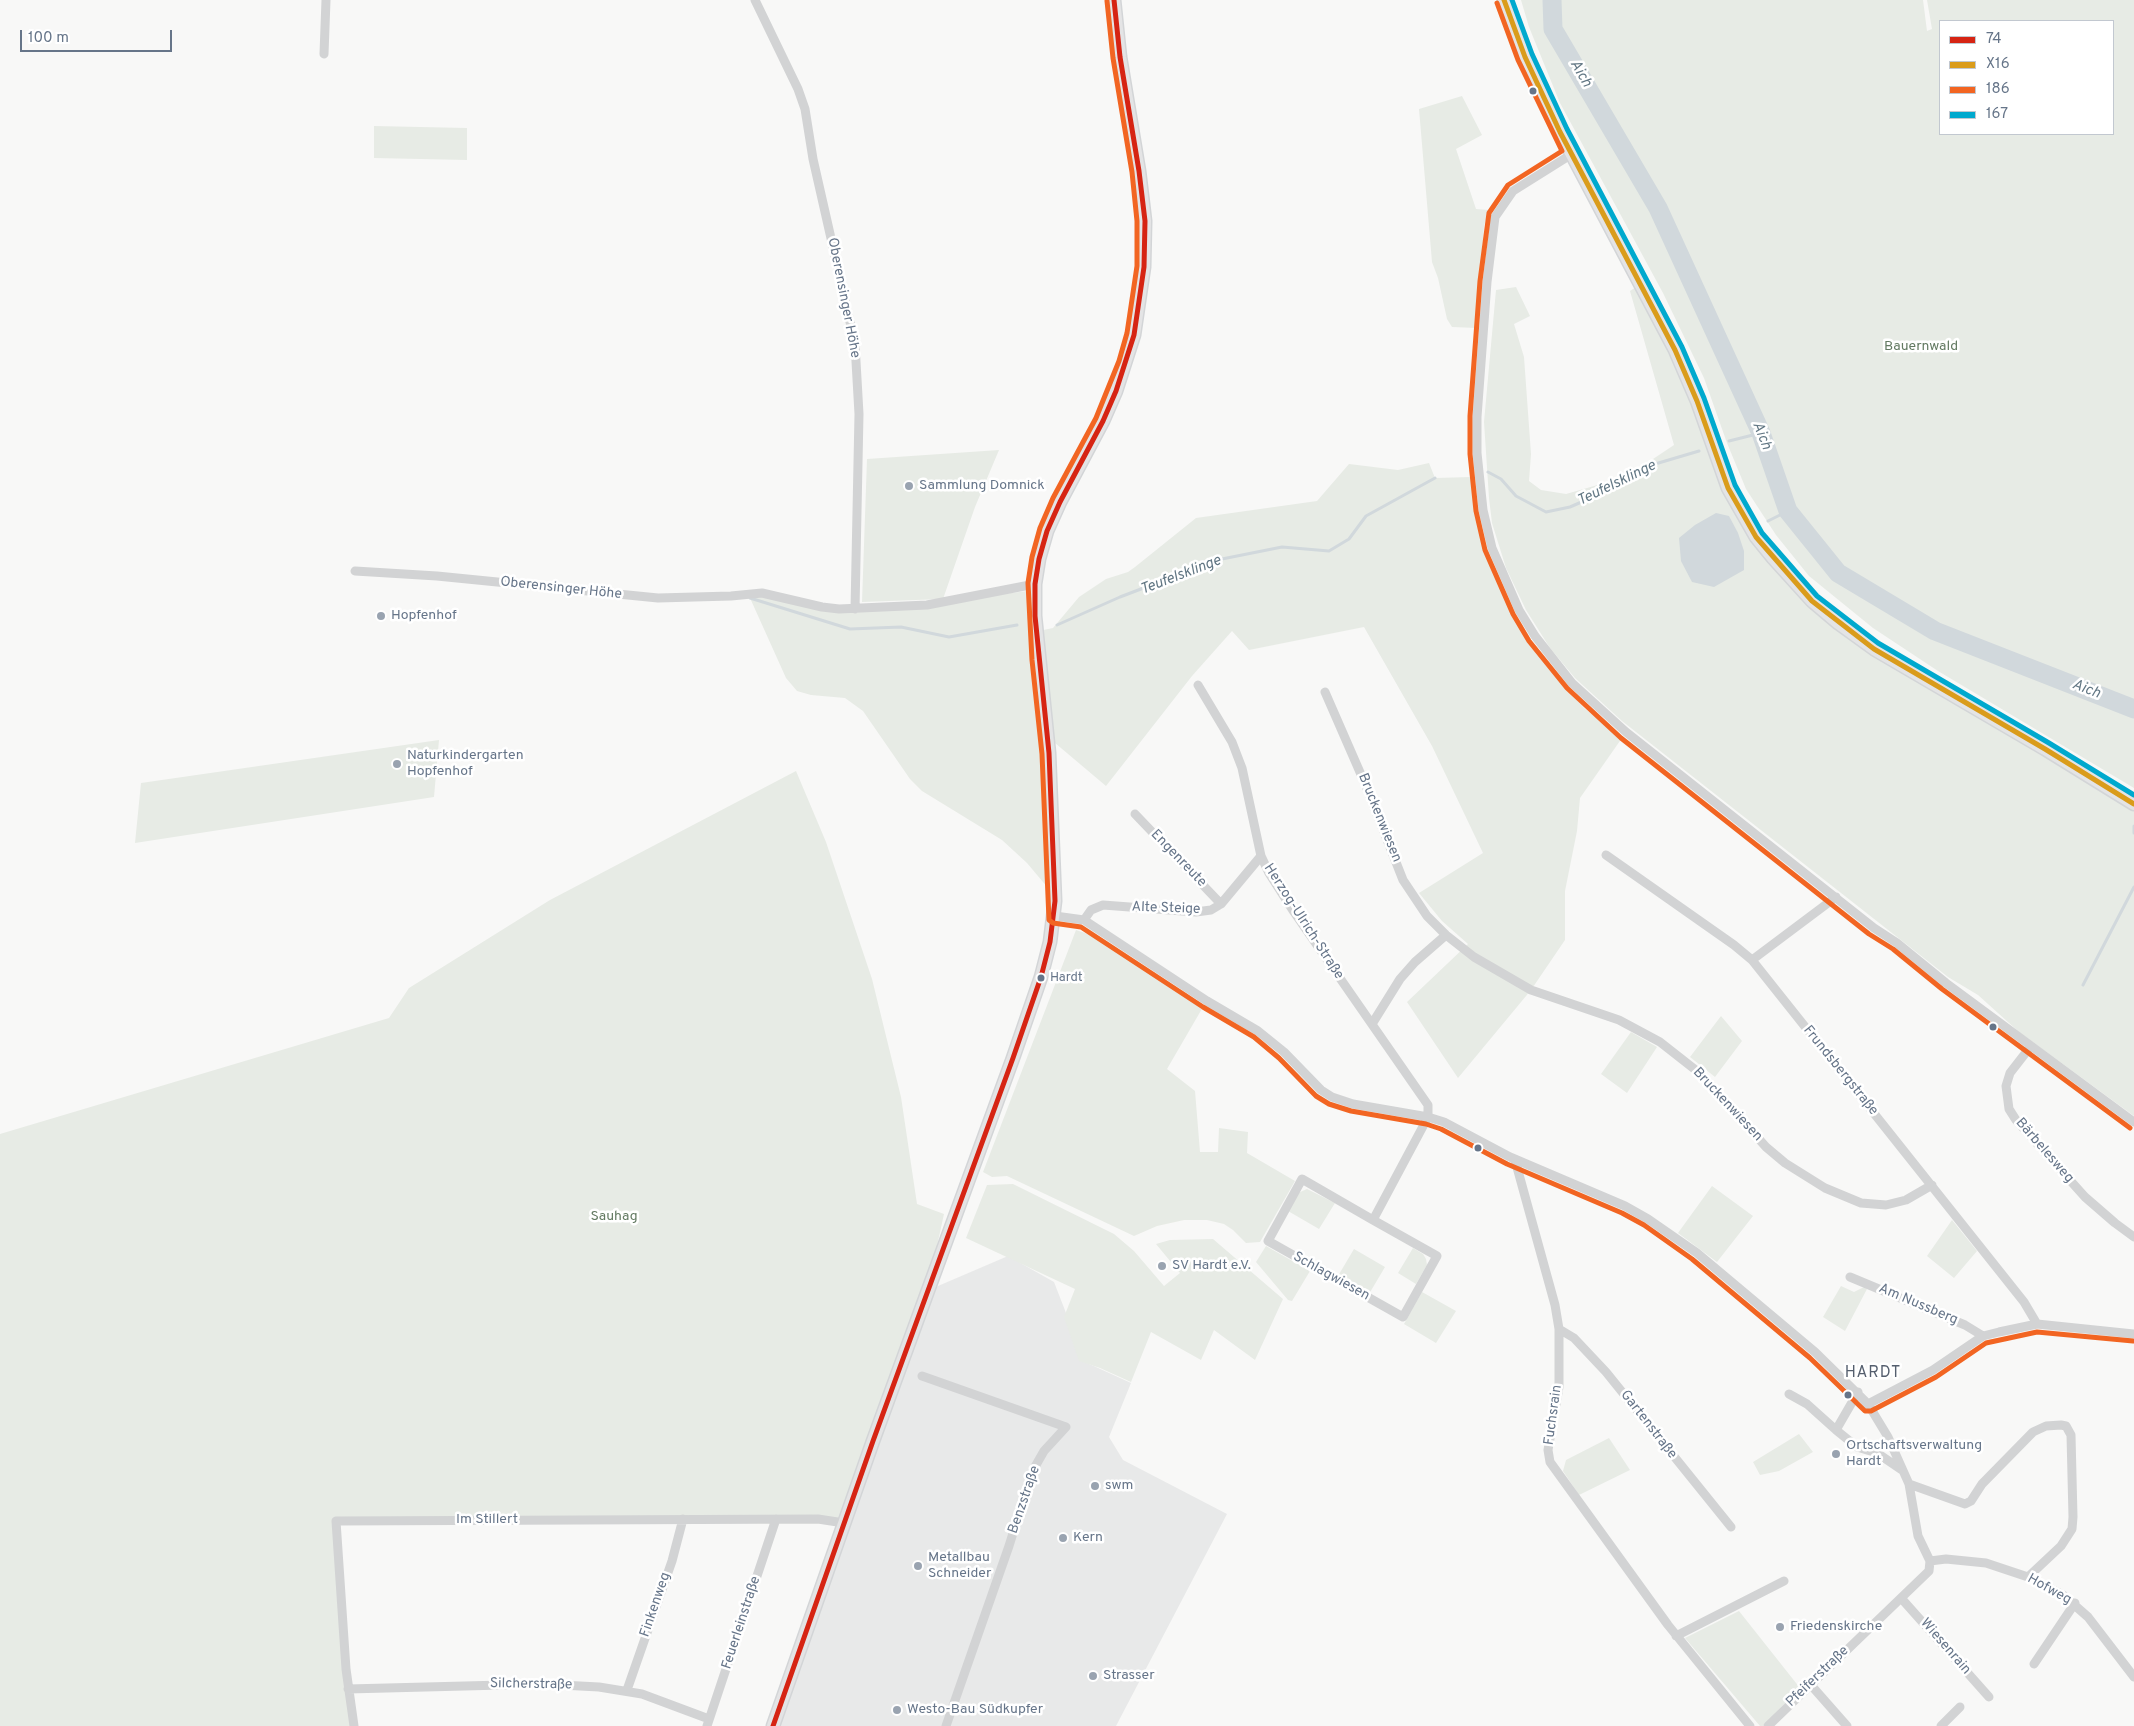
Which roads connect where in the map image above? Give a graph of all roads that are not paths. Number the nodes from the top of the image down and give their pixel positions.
1 (326, 0) edge
2 (756, 0) edge
3 (1114, 0) edge
4 (1504, 0) edge
5 (324, 54) dead end
6 (1572, 154) junction
7 (355, 571) dead end
8 (1035, 584) junction
9 (856, 609) junction
10 (1198, 684) dead end
11 (1325, 692) dead end
12 (2134, 804) edge
13 (1135, 814) dead end
14 (1261, 856) junction
15 (1606, 856) dead end
16 (1836, 897) junction
17 (1221, 904) junction
18 (1055, 916) junction
19 (1084, 920) junction
20 (1446, 934) junction
21 (1752, 960) junction
22 (1372, 1024) junction
23 (2030, 1046) junction
24 (1428, 1117) junction
25 (2134, 1122) edge
26 (1515, 1160) junction
27 (1932, 1185) junction
28 (1373, 1220) junction
29 (2134, 1237) edge
30 (1850, 1277) dead end
31 (2037, 1324) junction
32 (1559, 1329) junction
33 (2134, 1334) edge
34 (1983, 1336) junction
35 (922, 1376) dead end
36 (1858, 1392) junction
37 (1789, 1394) dead end
38 (1868, 1404) junction
39 (1836, 1430) junction
40 (1904, 1472) junction
41 (1909, 1484) junction
42 (683, 1519) junction
43 (776, 1519) junction
44 (844, 1523) junction
45 (1730, 1527) dead end
46 (1930, 1561) junction
47 (2028, 1577) junction
48 (1784, 1581) dead end
49 (1902, 1598) junction
50 (2075, 1603) junction
51 (1676, 1636) junction
52 (2034, 1664) dead end
53 (2134, 1677) edge
54 (1810, 1684) junction
55 (348, 1689) junction
56 (627, 1690) junction
57 (1989, 1697) dead end
58 (1960, 1707) dead end
59 (708, 1723) edge
60 (354, 1726) edge
61 (773, 1726) edge
62 (946, 1726) edge
63 (1750, 1726) edge
64 (1768, 1726) edge
65 (1847, 1726) edge
66 (1941, 1726) edge

1 - 5 street
2 - 9 street, Oberensinger Höhe
3 - 8 main road
4 - 6 main road
6 - 12 main road
6 - 16 street
7 - 9 street, Oberensinger Höhe
8 - 9 street, Oberensinger Höhe
8 - 18 main road
10 - 14 street, Herzog-Ulrich-Straße
11 - 20 street, Bruckenwiesen
13 - 17 street, Engenreute
14 - 17 street, Alte Steige
14 - 22 street, Herzog-Ulrich-Straße
15 - 21 street, Frundsbergstraße
16 - 21 street
16 - 23 street
17 - 19 street, Alte Steige
18 - 19 street
18 - 44 main road
19 - 24 street
20 - 22 street
20 - 27 street, Bruckenwiesen
21 - 27 street, Frundsbergstraße
22 - 24 street, Herzog-Ulrich-Straße
23 - 25 street
23 - 29 street, Bärbelesweg
24 - 26 street
24 - 28 street
26 - 32 street, Fuchsrain
26 - 36 street
27 - 31 street, Frundsbergstraße
28 - 28 street, Schlagwiesen
30 - 34 street, Am Nussberg
31 - 33 street
31 - 34 street
32 - 45 street, Gartenstraße
32 - 51 street, Fuchsrain
34 - 38 street
35 - 62 street, Benzstraße
36 - 38 street
36 - 39 street
37 - 39 street
38 - 40 street
39 - 40 street
40 - 41 street
41 - 46 street
41 - 47 street
42 - 43 street, Im Stillert
42 - 55 street, Im Stillert
42 - 56 street, Finkenweg
43 - 44 street, Im Stillert
43 - 59 street, Feuerleinstraße
44 - 61 main road
46 - 47 street, Hofweg
46 - 49 street, Pfeiferstraße
47 - 50 street, Hofweg
48 - 51 street
49 - 54 street, Pfeiferstraße
49 - 57 street, Wiesenrain
50 - 52 street
50 - 53 street, Hofweg
51 - 63 street, Fuchsrain
54 - 64 street, Pfeiferstraße
54 - 65 street
55 - 56 street, Silcherstraße
55 - 60 street, Im Stillert
56 - 59 street, Silcherstraße
58 - 66 street

